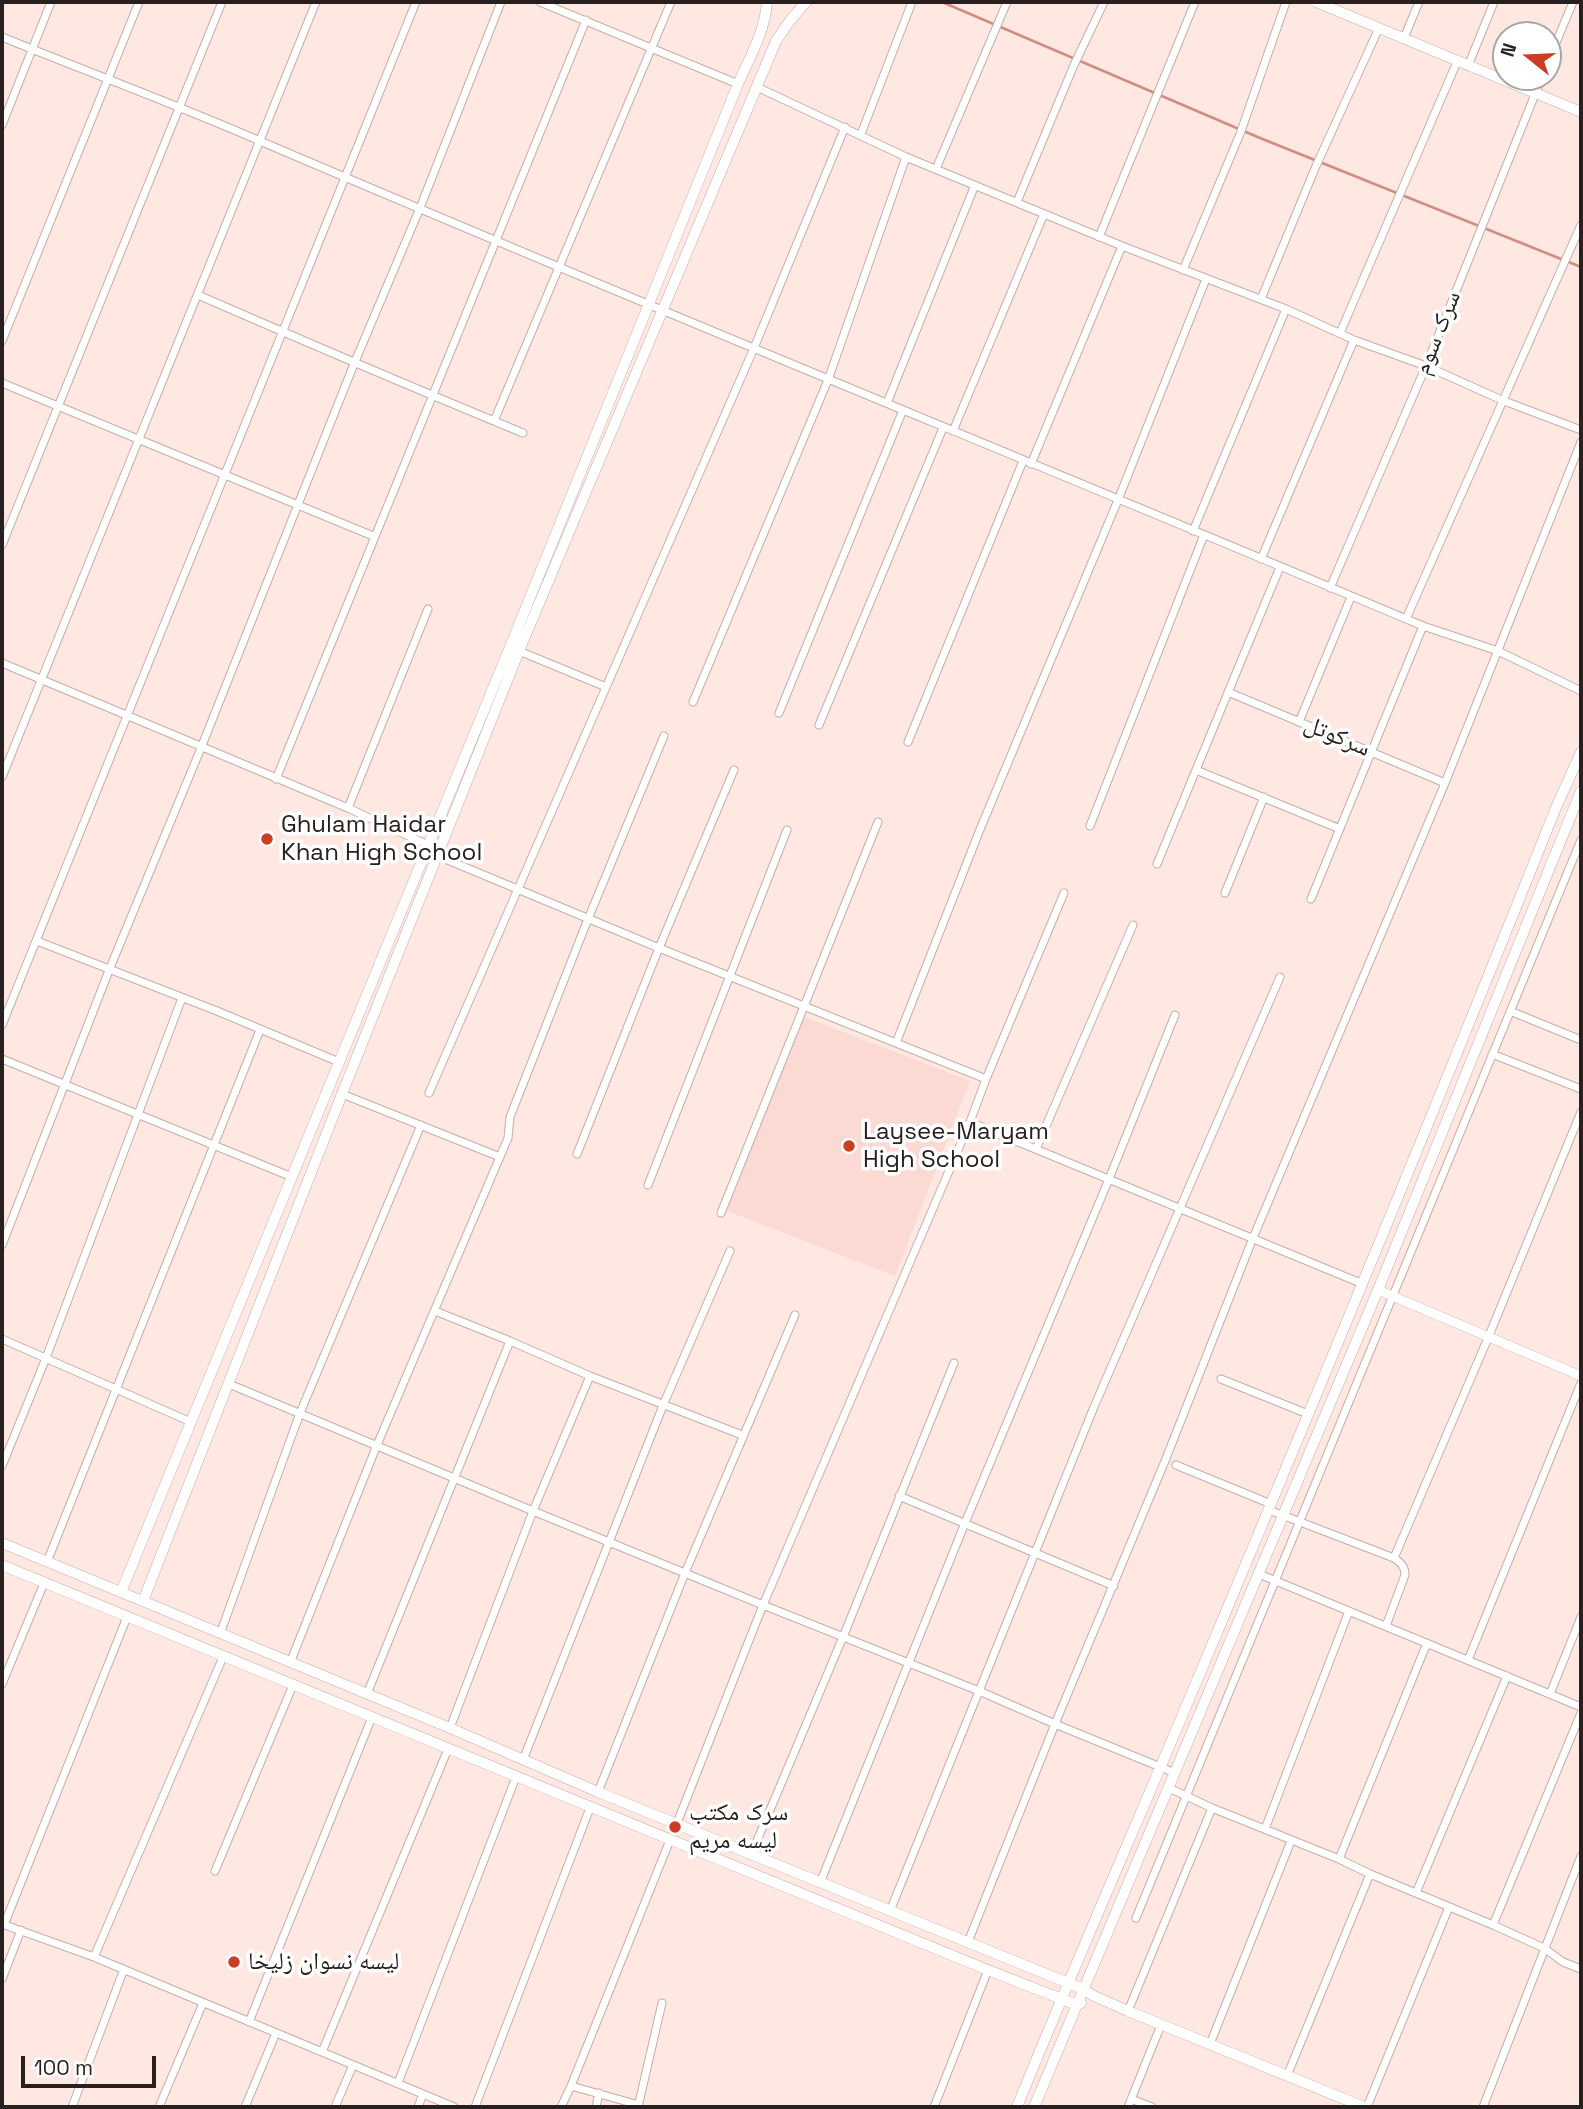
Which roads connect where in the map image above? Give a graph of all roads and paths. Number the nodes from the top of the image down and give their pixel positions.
1 (51, 2) edge
2 (139, 2) edge
3 (222, 2) edge
4 (316, 2) edge
5 (416, 2) edge
6 (501, 2) edge
7 (540, 2) edge
8 (671, 2) edge
9 (767, 2) edge
10 (806, 2) edge
11 (912, 2) edge
12 (1007, 2) edge
13 (1104, 2) edge
14 (1195, 2) edge
15 (1286, 2) edge
16 (1419, 2) edge
17 (1494, 2) edge
18 (1573, 2) edge
19 (1322, 3) edge
20 (586, 20) junction
21 (1379, 28) junction
22 (1562, 28) edge
23 (2, 37) edge
24 (1404, 38) junction
25 (652, 47) junction
26 (32, 49) junction
27 (1457, 62) junction
28 (1468, 66) junction
29 (108, 78) junction
30 (738, 84) junction
31 (757, 87) junction
32 (1535, 93) junction
33 (179, 108) junction
34 (1581, 112) edge
35 (2, 125) edge
36 (845, 127) junction
37 (861, 134) junction
38 (259, 140) junction
39 (906, 157) junction
40 (936, 169) junction
41 (346, 179) junction
42 (975, 186) junction
43 (1017, 202) junction
44 (420, 208) junction
45 (1044, 214) junction
46 (1581, 225) edge
47 (1099, 237) junction
48 (494, 240) junction
49 (1122, 246) junction
50 (560, 268) junction
51 (1183, 270) junction
52 (1206, 279) junction
53 (198, 295) junction
54 (1261, 299) junction
55 (649, 305) junction
56 (1286, 309) junction
57 (662, 311) junction
58 (282, 331) junction
59 (1340, 333) junction
60 (1354, 340) junction
61 (2, 341) edge
62 (754, 348) junction
63 (354, 364) junction
64 (1426, 366) junction
65 (828, 380) junction
66 (2, 383) edge
67 (433, 394) junction
68 (1504, 401) junction
69 (887, 403) junction
70 (57, 406) junction
71 (903, 411) junction
72 (495, 421) junction
73 (943, 428) junction
74 (1581, 430) edge
75 (953, 431) junction
76 (523, 433) dead end
77 (138, 439) junction
78 (1581, 442) edge
79 (1023, 461) junction
80 (1031, 464) junction
81 (226, 475) junction
82 (1118, 500) junction
83 (299, 506) junction
84 (1193, 531) junction
85 (1204, 535) junction
86 (373, 536) junction
87 (2, 545) edge
88 (1261, 559) junction
89 (1280, 567) junction
90 (1330, 588) junction
91 (1351, 597) junction
92 (428, 609) dead end
93 (1406, 619) junction
94 (1423, 626) junction
95 (519, 651) junction
96 (1498, 651) junction
97 (2, 663) edge
98 (42, 679) junction
99 (606, 687) junction
100 (1581, 691) edge
101 (1228, 692) junction
102 (693, 702) dead end
103 (779, 713) dead end
104 (127, 714) junction
105 (1299, 722) junction
106 (819, 725) dead end
107 (664, 736) dead end
108 (908, 742) dead end
109 (201, 748) junction
110 (1371, 752) junction
111 (1581, 752) edge
112 (4, 767) edge
113 (734, 770) dead end
114 (1196, 770) junction
115 (1577, 776) edge
116 (2, 777) edge
117 (276, 779) junction
118 (1445, 783) junction
119 (1581, 791) edge
120 (1264, 797) junction
121 (348, 808) junction
122 (1555, 810) junction
123 (1570, 817) junction
124 (878, 822) dead end
125 (1090, 826) dead end
126 (1340, 829) junction
127 (787, 831) dead end
128 (1581, 840) edge
129 (428, 845) junction
130 (438, 856) junction
131 (1157, 864) dead end
132 (519, 888) junction
133 (1064, 893) dead end
134 (1225, 893) dead end
135 (1311, 899) dead end
136 (588, 919) junction
137 (1133, 925) dead end
138 (393, 931) junction
139 (405, 936) junction
140 (37, 941) junction
141 (659, 948) junction
142 (110, 968) junction
143 (730, 977) junction
144 (1280, 977) dead end
145 (182, 998) junction
146 (805, 1006) junction
147 (1510, 1011) junction
148 (1175, 1015) dead end
149 (2, 1025) edge
150 (260, 1030) junction
151 (1581, 1040) edge
152 (896, 1043) junction
153 (1492, 1054) junction
154 (2, 1059) edge
155 (339, 1062) junction
156 (986, 1079) junction
157 (64, 1084) junction
158 (1581, 1089) edge
159 (429, 1093) dead end
160 (342, 1094) junction
161 (1581, 1112) edge
162 (139, 1115) junction
163 (970, 1122) junction
164 (422, 1125) junction
165 (214, 1144) junction
166 (1036, 1149) junction
167 (578, 1154) dead end
168 (500, 1157) junction
169 (292, 1177) junction
170 (1109, 1179) junction
171 (648, 1185) dead end
172 (1180, 1208) junction
173 (721, 1213) dead end
174 (1253, 1238) junction
175 (2, 1245) edge
176 (730, 1251) dead end
177 (1363, 1284) junction
178 (1378, 1290) junction
179 (1392, 1296) junction
180 (435, 1311) junction
181 (795, 1315) dead end
182 (1488, 1338) junction
183 (2, 1339) edge
184 (510, 1341) junction
185 (1337, 1346) junction
186 (1352, 1352) junction
187 (46, 1357) junction
188 (954, 1363) dead end
189 (590, 1376) junction
190 (1581, 1376) edge
191 (1221, 1379) dead end
192 (1581, 1383) edge
193 (229, 1384) junction
194 (1321, 1385) junction
195 (116, 1389) junction
196 (1335, 1391) junction
197 (664, 1404) junction
198 (300, 1413) junction
199 (1308, 1414) junction
200 (191, 1422) junction
201 (742, 1435) junction
202 (377, 1445) junction
203 (1176, 1465) dead end
204 (2, 1466) edge
205 (456, 1478) junction
206 (900, 1496) junction
207 (1270, 1507) junction
208 (533, 1511) junction
209 (1283, 1516) junction
210 (1298, 1521) junction
211 (965, 1522) junction
212 (610, 1542) junction
213 (2, 1543) edge
214 (1035, 1552) junction
215 (1394, 1558) junction
216 (47, 1562) junction
217 (2, 1565) edge
218 (685, 1573) junction
219 (1259, 1574) junction
220 (1274, 1580) junction
221 (44, 1583) junction
222 (1114, 1586) junction
223 (121, 1592) junction
224 (143, 1601) junction
225 (764, 1605) junction
226 (1349, 1611) junction
227 (127, 1617) junction
228 (1581, 1617) edge
229 (1386, 1626) junction
230 (220, 1634) junction
231 (843, 1637) junction
232 (1427, 1643) junction
233 (223, 1657) junction
234 (1468, 1660) junction
235 (290, 1663) junction
236 (908, 1663) junction
237 (1507, 1676) junction
238 (2, 1684) edge
239 (293, 1685) junction
240 (979, 1691) junction
241 (367, 1694) junction
242 (1550, 1694) junction
243 (1581, 1707) edge
244 (1581, 1713) edge
245 (372, 1717) junction
246 (1055, 1724) junction
247 (450, 1728) junction
248 (447, 1749) junction
249 (523, 1760) junction
250 (1161, 1768) junction
251 (1175, 1773) junction
252 (516, 1777) junction
253 (1169, 1788) junction
254 (598, 1792) junction
255 (1187, 1797) junction
256 (590, 1808) junction
257 (1212, 1808) junction
258 (655, 1814) junction
259 (677, 1823) junction
260 (1265, 1829) junction
261 (647, 1831) junction
262 (704, 1834) junction
263 (670, 1840) junction
264 (1291, 1841) junction
265 (696, 1851) junction
266 (751, 1854) junction
267 (1581, 1856) edge
268 (1339, 1859) junction
269 (215, 1871) dead end
270 (1370, 1874) junction
271 (820, 1883) junction
272 (1416, 1893) junction
273 (1449, 1907) junction
274 (890, 1911) junction
275 (1136, 1918) dead end
276 (3, 1924) edge
277 (1493, 1925) junction
278 (21, 1930) junction
279 (968, 1942) junction
280 (1544, 1948) junction
281 (94, 1957) junction
282 (124, 1969) junction
283 (1581, 1969) edge
284 (988, 1970) junction
285 (2, 1979) edge
286 (1067, 1983) junction
287 (1083, 1989) junction
288 (1094, 1996) junction
289 (1061, 1998) junction
290 (203, 2003) junction
291 (662, 2003) dead end
292 (1077, 2005) junction
293 (1128, 2011) junction
294 (249, 2022) junction
295 (1161, 2025) junction
296 (276, 2033) junction
297 (1210, 2044) junction
298 (322, 2052) junction
299 (353, 2065) junction
300 (1287, 2076) junction
301 (398, 2084) junction
302 (571, 2086) junction
303 (600, 2093) junction
304 (424, 2094) junction
305 (1131, 2099) junction
306 (639, 2106) edge
307 (72, 2107) edge
308 (159, 2107) edge
309 (245, 2107) edge
310 (335, 2107) edge
311 (418, 2107) edge
312 (454, 2107) edge
313 (475, 2107) edge
314 (561, 2107) edge
315 (596, 2107) edge
316 (934, 2107) edge
317 (1017, 2107) edge
318 (1034, 2107) edge
319 (1128, 2107) edge
320 (1153, 2107) edge
321 (1365, 2107) edge
322 (1483, 2107) edge

1 - 26 street
2 - 29 street
3 - 33 street
4 - 38 street
5 - 41 street
6 - 44 street
7 - 20 street
8 - 25 street
9 - 30 main road
10 - 31 main road
11 - 37 street
12 - 40 street
13 - 43 street
14 - 47 street
15 - 51 street
16 - 24 street
17 - 28 street
18 - 22 street
19 - 21 main road
20 - 25 street
20 - 48 street
21 - 24 main road
21 - 54 street
23 - 26 street
24 - 27 main road
25 - 30 street
25 - 50 street
26 - 29 street
26 - 35 street
27 - 28 main road
27 - 59 street
28 - 32 main road
29 - 33 street
29 - 61 street
30 - 55 main road
31 - 36 street
31 - 57 main road
32 - 34 main road
32 - 64 street, سرک سوم
33 - 38 street
33 - 70 street
36 - 37 street
36 - 62 street
37 - 39 street
38 - 41 street
38 - 53 street
39 - 40 street
39 - 65 street
40 - 42 street
41 - 44 street
41 - 58 street
42 - 43 street
42 - 69 street
43 - 45 street
44 - 48 street
44 - 63 street
45 - 47 street
45 - 75 street
46 - 68 street
47 - 49 street
48 - 50 street
48 - 67 street
49 - 51 street
49 - 80 street
50 - 55 street
50 - 72 street
51 - 52 street
52 - 54 street
52 - 82 street
53 - 58 street
53 - 77 street
54 - 56 street
55 - 57 street
55 - 129 main road
56 - 59 street
56 - 84 street
57 - 62 street
57 - 95 main road
58 - 63 street
58 - 81 street
59 - 60 street
60 - 64 street
60 - 88 street
62 - 65 street
62 - 99 street
63 - 67 street
63 - 83 street
64 - 68 street
64 - 90 street, سرک سوم
65 - 69 street
65 - 102 street
66 - 70 street
67 - 72 street
67 - 86 street
68 - 74 street
68 - 93 street
69 - 71 street
70 - 77 street
70 - 87 street
71 - 73 street
71 - 103 street
72 - 76 street
73 - 75 street
73 - 106 street
75 - 79 street
77 - 81 street
77 - 98 street
78 - 96 street
79 - 80 street
79 - 108 street
80 - 82 street
81 - 83 street
81 - 104 street
82 - 84 street
82 - 152 street
83 - 86 street
83 - 109 street
84 - 85 street
85 - 88 street
85 - 125 street
86 - 117 street
88 - 89 street
89 - 90 street
89 - 101 street
90 - 91 street
91 - 93 street
91 - 105 street
92 - 121 street
93 - 94 street
94 - 96 street
94 - 110 street
95 - 99 street
95 - 130 main road
96 - 100 street
96 - 118 street
97 - 98 street
98 - 104 street
98 - 112 street
99 - 132 street
101 - 105 street, سرکوتل
101 - 114 street
104 - 109 street
104 - 140 street
105 - 110 street, سرکوتل
107 - 136 street
109 - 117 street
109 - 142 street
110 - 118 street, سرکوتل
110 - 126 street
111 - 115 main road
112 - 116 street
113 - 141 street
114 - 120 street
114 - 131 street
115 - 122 main road
117 - 121 street
118 - 174 street
119 - 123 main road
120 - 126 street
120 - 134 street
121 - 129 street
122 - 123 main road
122 - 177 main road
123 - 178 main road
124 - 146 street
126 - 135 street
127 - 143 street
128 - 147 street
129 - 138 main road
130 - 132 street
130 - 139 main road
132 - 136 street
132 - 159 street
133 - 156 street
136 - 141 street
136 - 168 street
137 - 166 street
138 - 139 main road
138 - 155 main road
139 - 160 main road
140 - 142 street
140 - 149 street
141 - 143 street
141 - 167 street
142 - 145 street
142 - 157 street
143 - 146 street
143 - 171 street
144 - 172 street
145 - 150 street
145 - 162 street
146 - 152 street
146 - 173 street
147 - 151 street
147 - 153 street
148 - 170 street
150 - 155 street
150 - 165 street
152 - 156 street
153 - 158 street
153 - 179 street
154 - 157 street
155 - 169 main road
156 - 163 street
157 - 162 street
157 - 175 street
160 - 164 street
160 - 193 main road
161 - 182 street
162 - 165 street
162 - 187 street
163 - 166 street
163 - 225 street
164 - 168 street
164 - 198 street
165 - 169 street
165 - 195 street
166 - 170 street
168 - 180 street
169 - 200 main road
170 - 172 street
170 - 211 street
172 - 174 street
172 - 214 street
174 - 177 street
174 - 222 street
176 - 197 street
177 - 185 main road
178 - 179 street
178 - 186 main road
179 - 182 street
179 - 210 street
180 - 184 street
180 - 202 street
181 - 201 street
182 - 190 street
182 - 215 street
183 - 187 street
184 - 189 street
184 - 205 street
185 - 186 main road
185 - 194 main road
186 - 196 main road
187 - 195 street
187 - 204 street
188 - 206 street
189 - 197 street
189 - 208 street
191 - 199 street
192 - 234 street
193 - 198 street
193 - 224 main road
194 - 196 main road
194 - 199 main road
195 - 200 street
195 - 216 street
196 - 209 main road
197 - 201 street
197 - 212 street
198 - 202 street
198 - 230 street
199 - 207 main road
200 - 223 main road
201 - 218 street
202 - 205 street
202 - 235 street
203 - 207 street
205 - 208 street
205 - 241 street
206 - 211 street
206 - 231 street
207 - 209 street
207 - 250 main road
208 - 212 street
208 - 247 street
209 - 210 street
209 - 219 main road
210 - 215 street
210 - 220 street
211 - 214 street
211 - 236 street
212 - 218 street
212 - 249 street
213 - 216 main road
214 - 222 street
214 - 240 street
215 - 229 street
216 - 223 main road
217 - 221 main road
218 - 225 street
218 - 254 street
219 - 220 street
219 - 251 main road
220 - 226 street
220 - 255 street
221 - 227 main road
221 - 238 street
222 - 246 street
223 - 224 main road
224 - 230 main road
225 - 231 street
225 - 259 street
226 - 229 street
226 - 260 street
227 - 233 main road
227 - 276 street
228 - 242 street
229 - 232 street
230 - 235 main road
231 - 236 street
231 - 266 street
232 - 234 street
232 - 268 street
233 - 239 main road
233 - 281 street
234 - 237 street
235 - 241 main road
236 - 240 street
236 - 271 street
237 - 242 street
237 - 272 street
239 - 245 main road
239 - 269 street
240 - 246 street
240 - 274 street
241 - 247 main road
242 - 243 street
244 - 277 street
245 - 248 main road
245 - 294 street
246 - 250 street
246 - 279 street
247 - 249 main road
248 - 252 main road
248 - 298 street
249 - 254 main road
250 - 251 street
250 - 286 main road
251 - 253 main road
252 - 256 main road
252 - 301 street
253 - 255 street
253 - 287 main road
254 - 258 main road
255 - 257 street
255 - 275 street
256 - 261 main road
256 - 313 street
257 - 260 street
257 - 293 street
258 - 259 main road
258 - 261 main road
259 - 262 main road
260 - 264 street
261 - 263 main road
262 - 265 main road
262 - 266 main road
263 - 265 main road
263 - 302 street
264 - 268 street
264 - 297 street
265 - 284 main road
266 - 271 main road
267 - 280 street
268 - 270 street
270 - 272 street
270 - 300 street
271 - 274 main road
272 - 273 street
273 - 277 street
273 - 321 street
274 - 279 main road
276 - 278 street
277 - 280 street
278 - 281 street
278 - 285 street
279 - 286 main road
280 - 283 street
280 - 322 street
281 - 282 street
282 - 290 street
282 - 307 street
284 - 289 main road
284 - 316 street
286 - 287 main road
286 - 289 main road
287 - 288 main road
287 - 292 main road
288 - 292 main road
288 - 293 main road
289 - 292 main road
289 - 317 main road
290 - 294 street
290 - 308 street
291 - 306 street
292 - 318 main road
293 - 295 main road
294 - 296 street
295 - 297 main road
295 - 305 street
296 - 298 street
296 - 309 street
297 - 300 main road
298 - 299 street
299 - 301 street
299 - 310 street
300 - 321 main road
301 - 304 street
302 - 303 street
302 - 314 street
303 - 306 street
303 - 315 street
304 - 311 street
304 - 312 street
305 - 319 street
305 - 320 street

